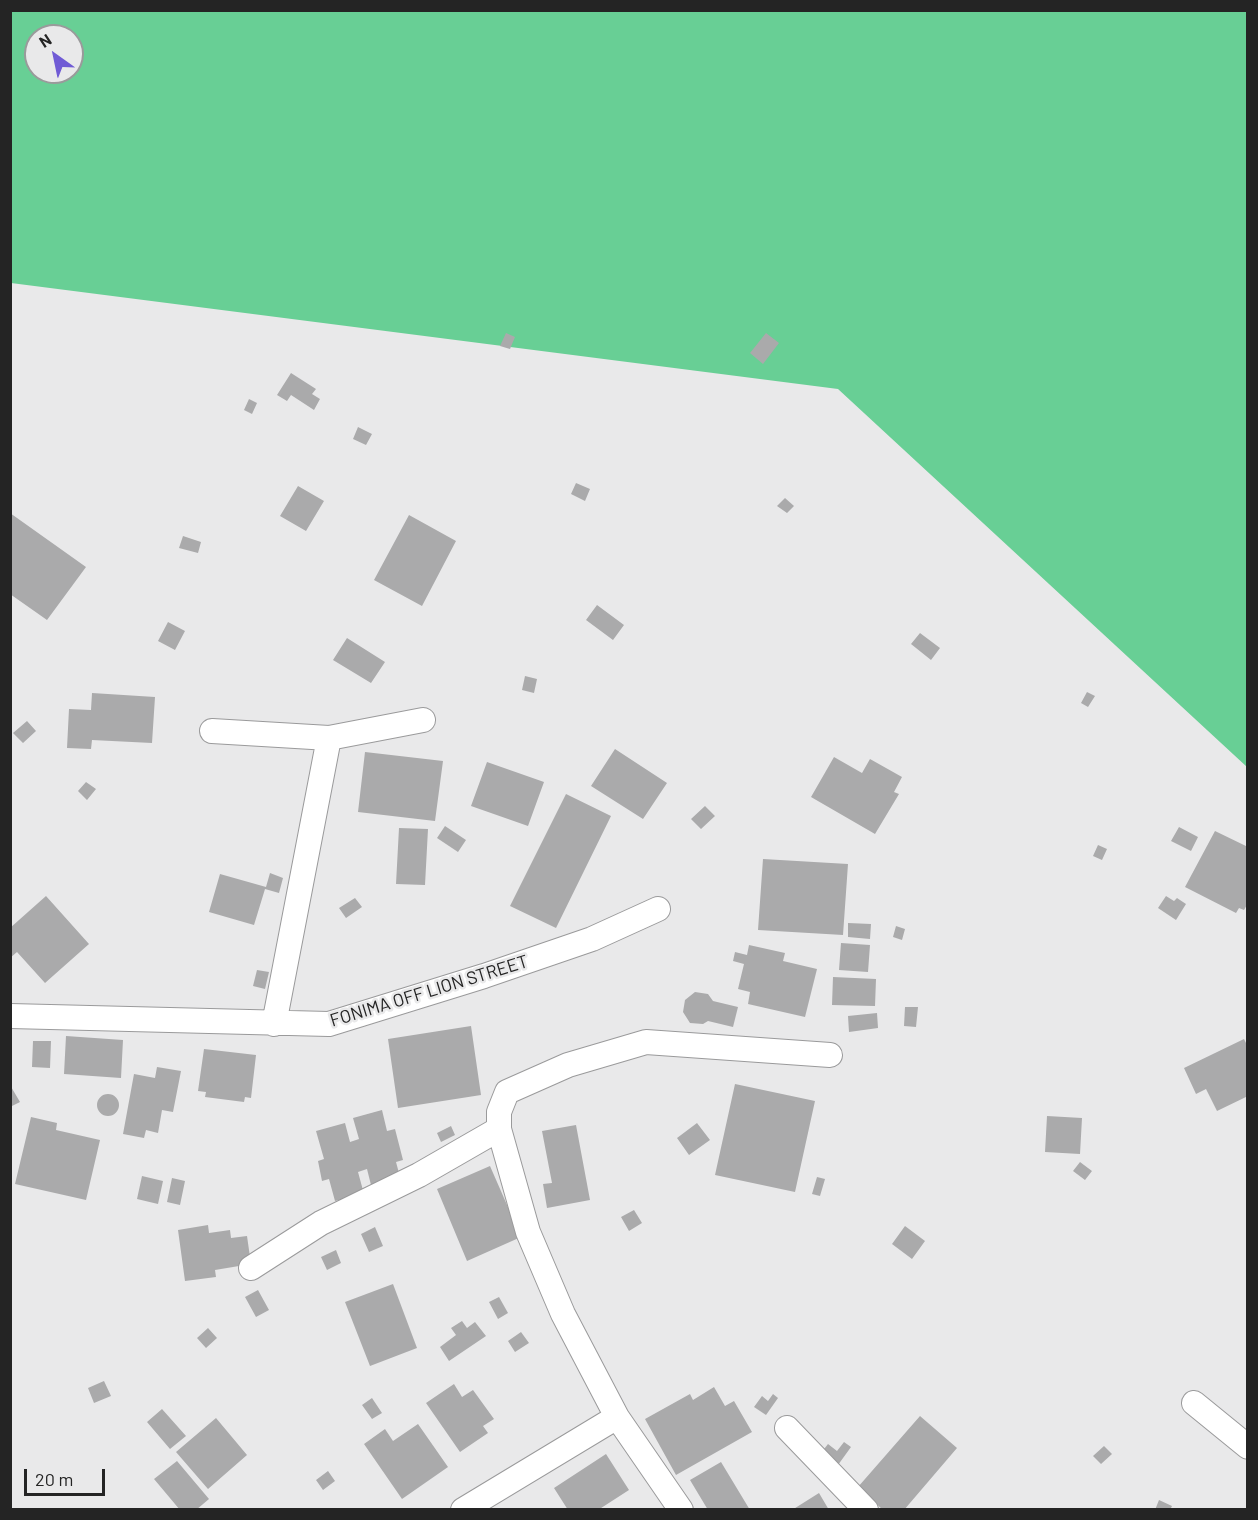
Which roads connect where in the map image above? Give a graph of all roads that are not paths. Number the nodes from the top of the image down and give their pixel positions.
1 (423, 720) dead end
2 (212, 731) dead end
3 (329, 738) junction
4 (658, 909) dead end
5 (10, 1016) edge
6 (274, 1024) junction
7 (830, 1054) dead end
8 (499, 1129) junction
9 (251, 1268) dead end
10 (1194, 1403) dead end
11 (617, 1417) junction
12 (787, 1428) dead end
13 (1248, 1447) edge
14 (464, 1509) edge
15 (681, 1509) edge
16 (866, 1509) edge

1 - 3 street
2 - 3 street
3 - 6 street
4 - 6 street, FONIMA OFF LION STREET
5 - 6 street, FONIMA OFF LION STREET
7 - 8 street
8 - 9 street
8 - 11 street
10 - 13 street
11 - 14 street
11 - 15 street
12 - 16 street

